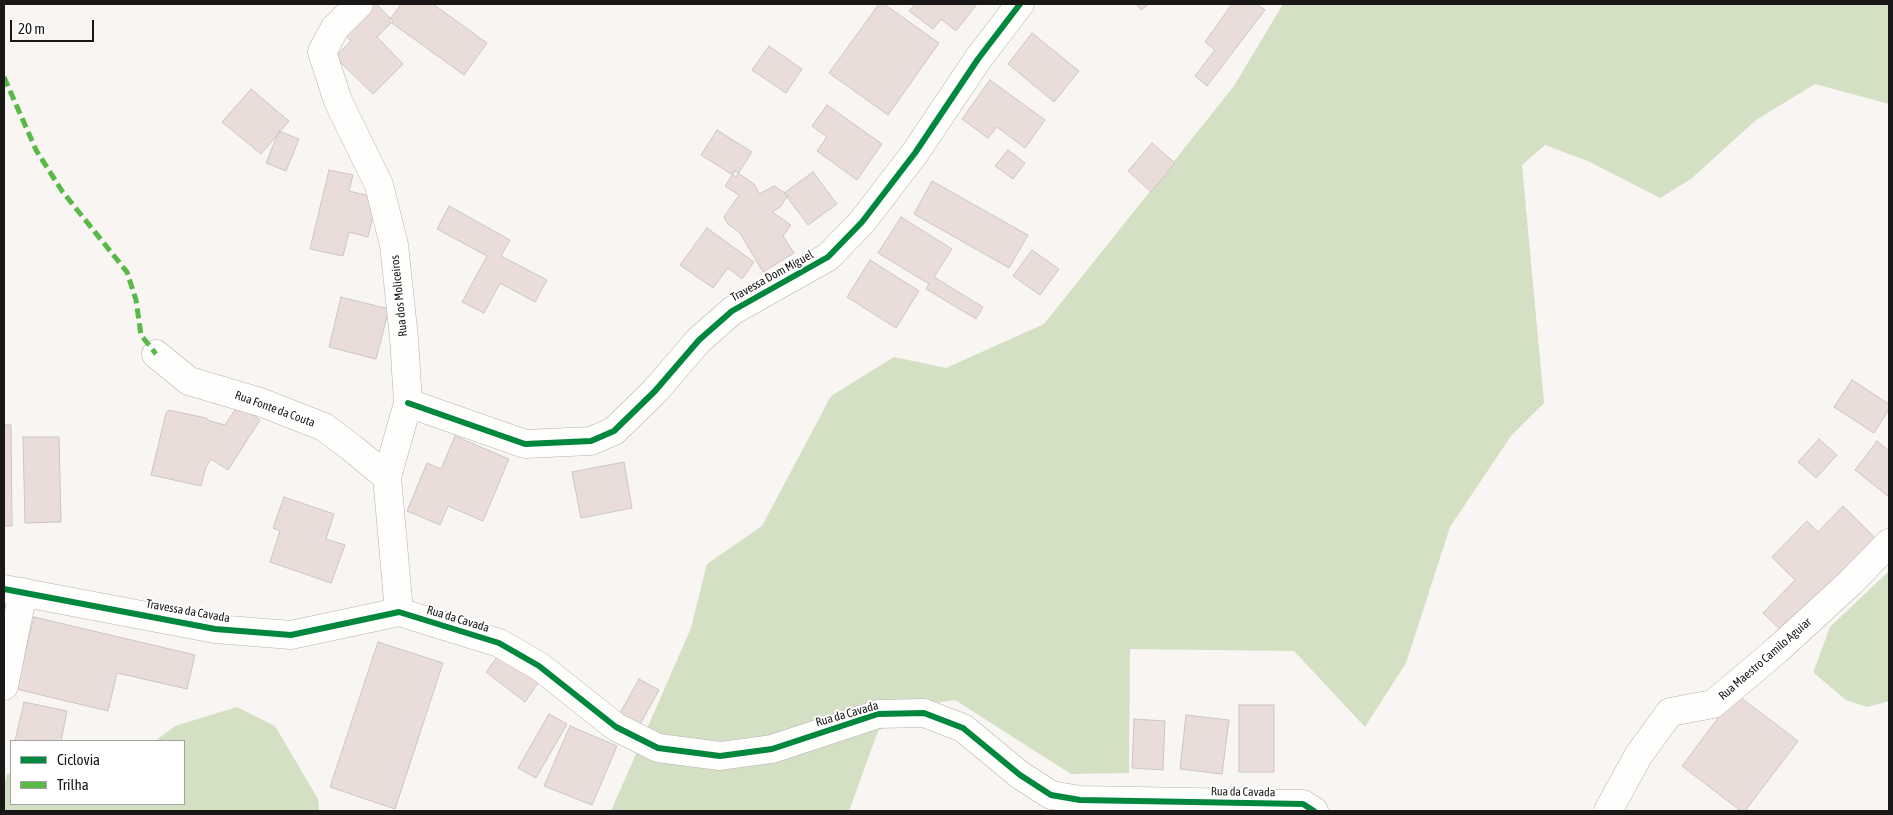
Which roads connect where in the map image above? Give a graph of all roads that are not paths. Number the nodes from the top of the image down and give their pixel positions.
1 (359, 4) edge
2 (1020, 4) edge
3 (156, 354) dead end
4 (408, 403) junction
5 (387, 477) junction
6 (1889, 543) edge
7 (14, 590) edge
8 (399, 612) junction
9 (4, 686) edge
10 (1314, 811) edge
11 (1608, 811) edge

1 - 4 street, Rua dos Moliceiros
2 - 4 street, Travessa Dom Miguel
3 - 5 street, Rua Fonte da Couta
4 - 5 street, Rua dos Moliceiros
5 - 8 street, Rua dos Moliceiros
6 - 11 street, Rua Maestro Camilo Aguiar
7 - 8 street, Travessa da Cavada
7 - 9 street
8 - 10 street, Rua da Cavada

